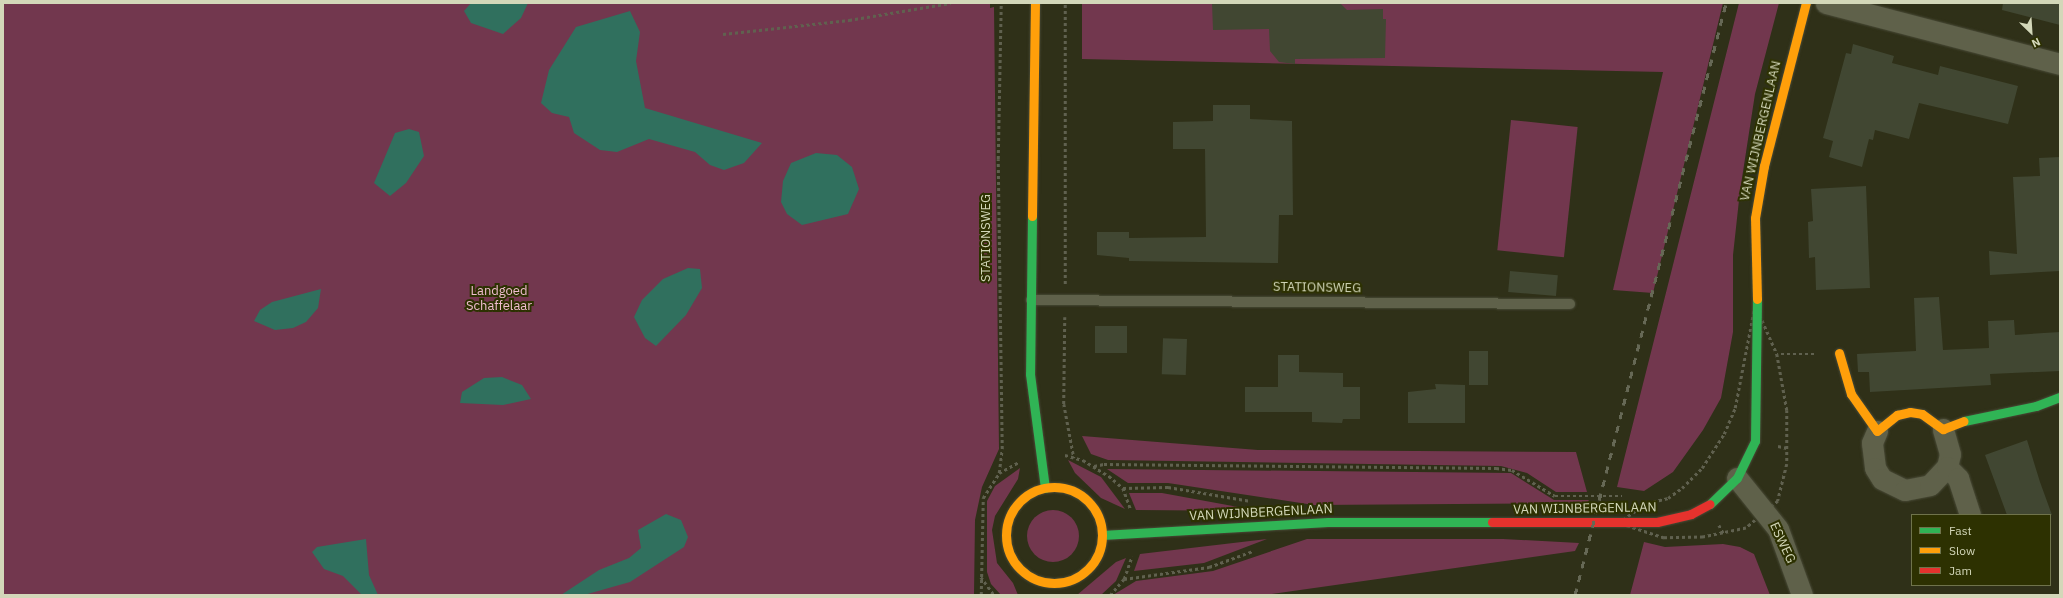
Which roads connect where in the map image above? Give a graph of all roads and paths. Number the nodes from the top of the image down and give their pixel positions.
1 (951, 3) edge
2 (1001, 3) edge
3 (1035, 3) edge
4 (1065, 3) edge
5 (1806, 3) edge
6 (1826, 3) edge
7 (723, 34) dead end
8 (2060, 64) edge
9 (1065, 298) junction
10 (1031, 300) junction
11 (1570, 304) dead end
12 (1839, 353) joint
13 (2060, 397) edge
14 (1943, 429) junction
15 (1877, 431) junction
16 (1724, 434) dead end
17 (1787, 448) dead end
18 (1094, 466) junction
19 (1947, 467) junction
20 (1737, 478) junction
21 (1045, 488) junction
22 (1629, 497) dead end
23 (1642, 500) dead end
24 (1253, 502) dead end
25 (1970, 514) edge
26 (1102, 535) junction
27 (1259, 549) dead end
28 (981, 577) junction
29 (1124, 579) dead end
30 (1048, 583) junction
31 (981, 595) edge
32 (994, 595) edge
33 (1046, 595) edge
34 (1802, 595) edge

1 - 7 path
2 - 28 path, STATIONSWEG
3 - 10 street
4 - 9 path
5 - 20 street, VAN WIJNBERGENLAAN
6 - 8 street
9 - 10 lane, STATIONSWEG
9 - 11 lane, STATIONSWEG
9 - 18 path
10 - 21 street
12 - 15 street
12 - 17 path
13 - 14 street
14 - 15 street
14 - 19 street
15 - 19 street
16 - 23 path
18 - 22 path
18 - 24 path
19 - 25 street
20 - 26 street, VAN WIJNBERGENLAAN
20 - 34 street, ESWEG
21 - 26 street
21 - 30 street
26 - 30 street
27 - 29 path
28 - 31 path
28 - 32 path
30 - 33 street

